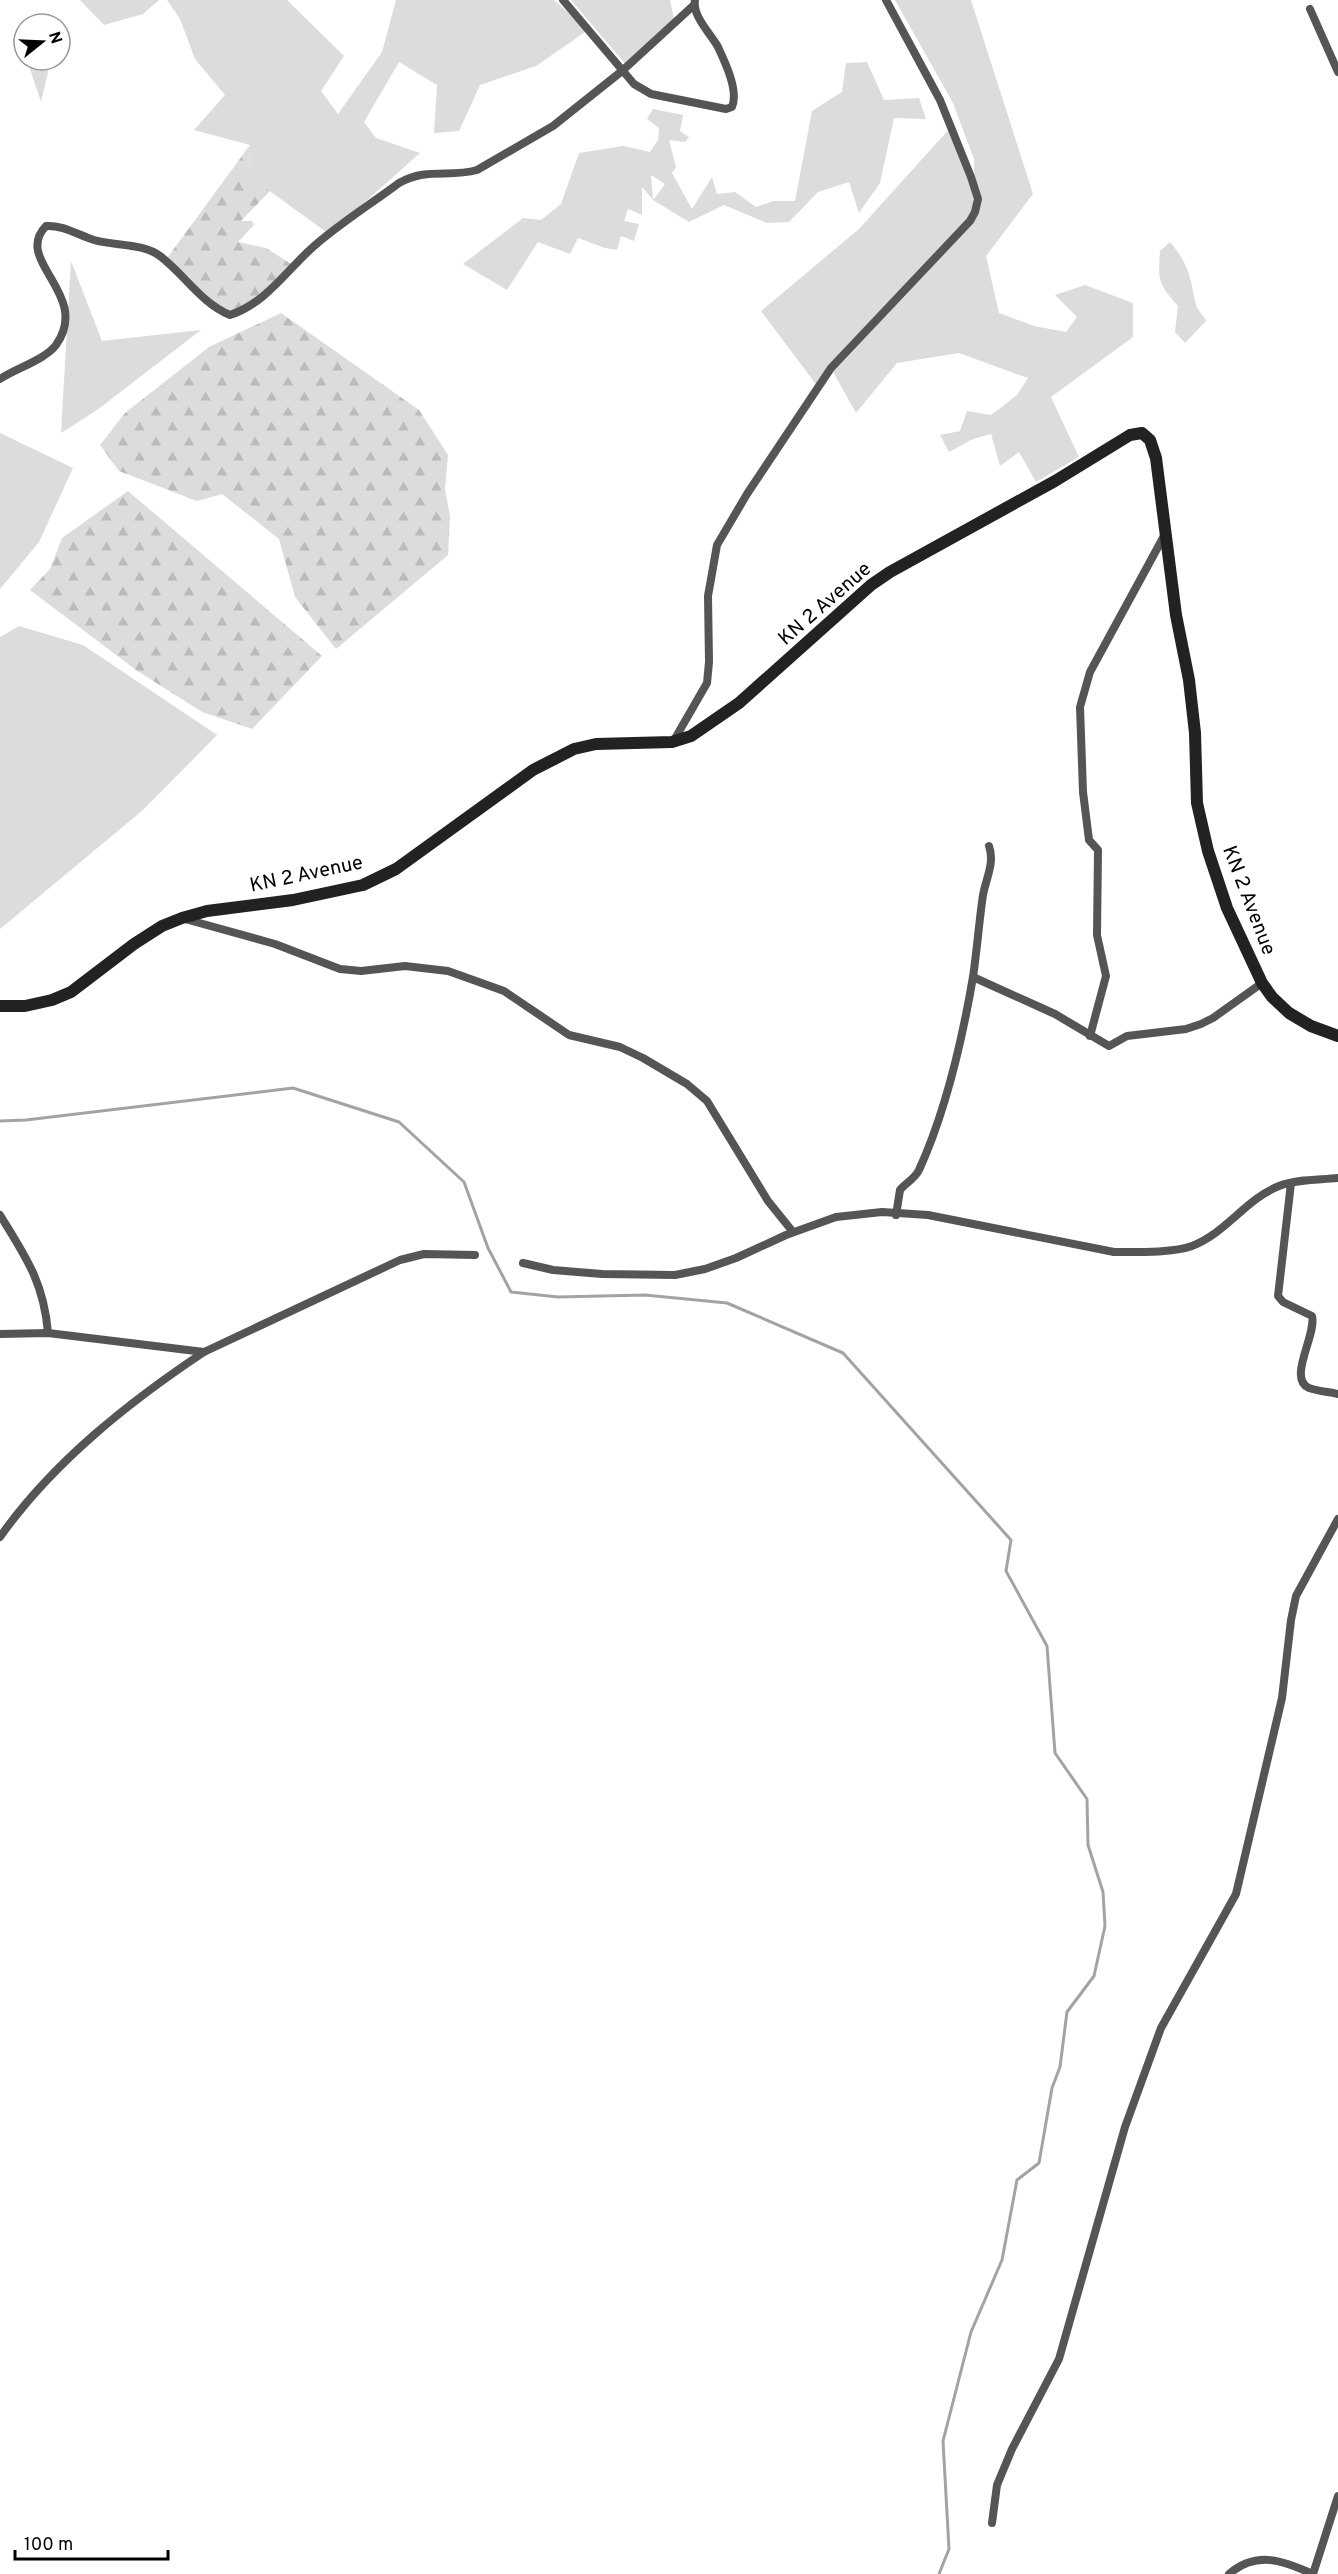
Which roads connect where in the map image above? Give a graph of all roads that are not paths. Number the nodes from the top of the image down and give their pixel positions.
1 (563, 0) edge
2 (886, 0) edge
3 (694, 2) edge
4 (1310, 9) dead end
5 (622, 71) junction
6 (1338, 72) edge
7 (0, 379) edge
8 (1164, 536) junction
9 (672, 742) junction
10 (989, 846) dead end
11 (182, 918) junction
12 (973, 977) junction
13 (1262, 983) junction
14 (0, 1006) edge
15 (1090, 1036) junction
16 (1338, 1036) edge
17 (1338, 1178) edge
18 (1291, 1183) junction
19 (0, 1215) edge
20 (896, 1215) junction
21 (793, 1232) junction
22 (475, 1255) dead end
23 (523, 1263) dead end
24 (0, 1334) edge
25 (48, 1334) junction
26 (204, 1352) junction
27 (1338, 1394) edge
28 (1338, 1519) edge
29 (0, 1537) edge
30 (1338, 2496) edge
31 (992, 2523) dead end
32 (1229, 2574) edge
33 (1313, 2574) edge

1 - 5 street
2 - 9 street
3 - 5 street
3 - 5 street
4 - 6 street
5 - 7 street
8 - 9 main road, KN 2 Avenue
8 - 13 main road, KN 2 Avenue
8 - 15 street
9 - 11 main road, KN 2 Avenue
10 - 12 street
11 - 14 main road, KN 2 Avenue
11 - 21 street
12 - 15 street
12 - 20 street
13 - 15 street
13 - 16 main road, KN 2 Avenue
17 - 18 street
18 - 20 street
18 - 27 street
19 - 25 street
20 - 21 street
21 - 23 street
22 - 26 street
24 - 25 street
25 - 26 street
26 - 29 street
28 - 31 street
30 - 33 street
32 - 33 street

